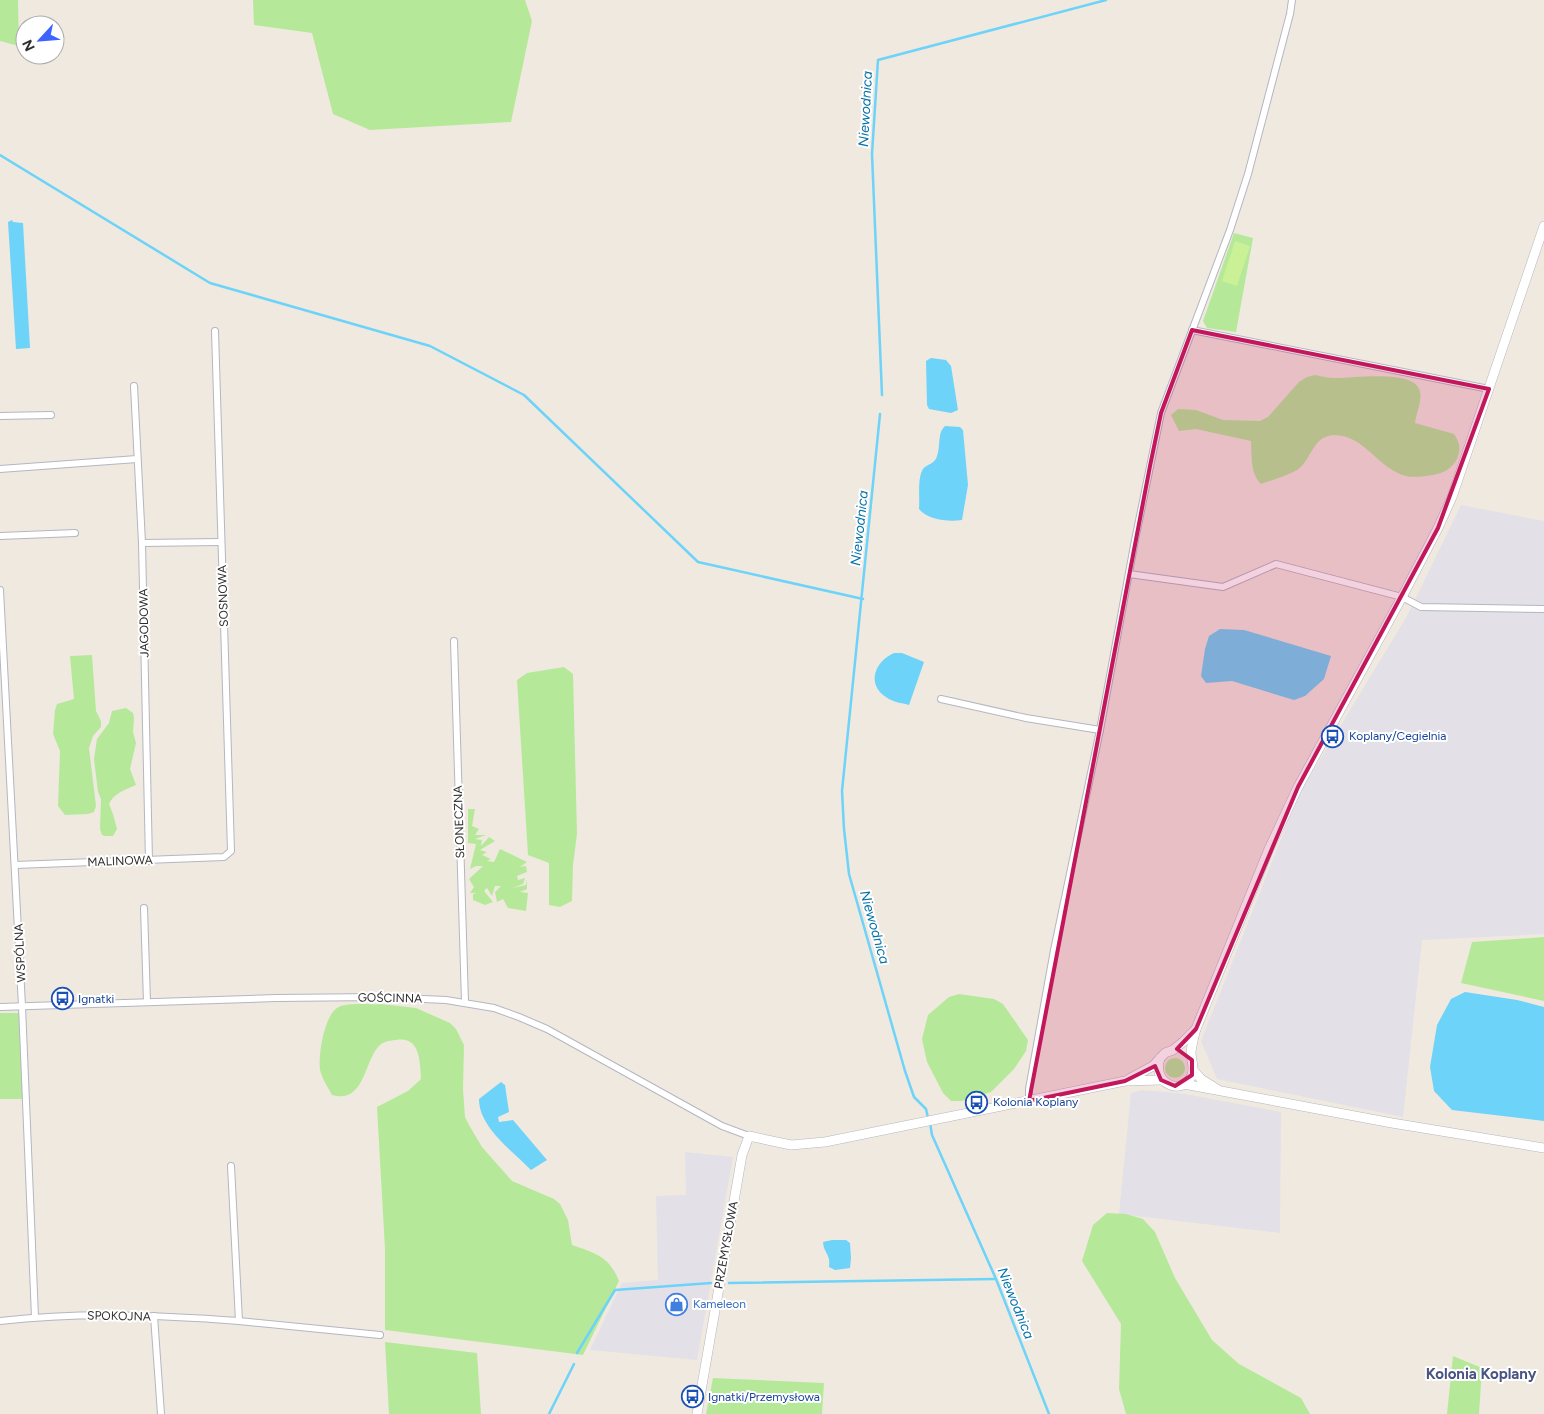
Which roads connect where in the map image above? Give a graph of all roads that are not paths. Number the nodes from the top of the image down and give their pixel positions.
1 (1292, 0) edge
2 (1544, 226) edge
3 (1192, 330) junction
4 (215, 331) dead end
5 (134, 386) dead end
6 (1489, 389) junction
7 (51, 415) dead end
8 (0, 416) edge
9 (137, 460) junction
10 (0, 469) edge
11 (75, 533) dead end
12 (0, 536) edge
13 (221, 542) junction
14 (142, 543) junction
15 (1129, 574) junction
16 (0, 590) edge
17 (1402, 597) junction
18 (1544, 609) edge
19 (454, 641) dead end
20 (941, 699) dead end
21 (1100, 730) junction
22 (224, 857) joint
23 (149, 860) junction
24 (15, 865) junction
25 (144, 908) dead end
26 (147, 1002) junction
27 (465, 1002) junction
28 (22, 1006) junction
29 (0, 1007) edge
30 (1196, 1029) junction
31 (1172, 1050) junction
32 (1160, 1058) junction
33 (1192, 1060) junction
34 (1193, 1070) junction
35 (1161, 1080) junction
36 (1125, 1081) junction
37 (1184, 1084) junction
38 (1222, 1092) junction
39 (1029, 1101) junction
40 (749, 1136) junction
41 (1544, 1148) edge
42 (231, 1166) dead end
43 (154, 1316) junction
44 (35, 1317) junction
45 (0, 1321) edge
46 (238, 1321) junction
47 (380, 1336) dead end
48 (161, 1414) edge
49 (697, 1414) edge

1 - 3 street
2 - 6 street
3 - 6 street
3 - 15 street
4 - 13 street, SOSNOWA
5 - 9 street, JAGODOWA
6 - 17 street
7 - 8 street
9 - 10 street
9 - 14 street, JAGODOWA
11 - 12 street
13 - 14 street
13 - 22 street, SOSNOWA
14 - 23 street, JAGODOWA
15 - 17 street
15 - 21 street
16 - 24 street, WSPÓLNA
17 - 18 street
17 - 30 street
19 - 27 street, SŁONECZNA
20 - 21 street
21 - 39 street
22 - 23 street, MALINOWA
23 - 24 street, MALINOWA
24 - 28 street, WSPÓLNA
25 - 26 street
26 - 27 street, GOŚCINNA
26 - 28 street, GOŚCINNA
27 - 40 street, GOŚCINNA
28 - 29 street, GOŚCINNA
28 - 44 street, WSPÓLNA
30 - 31 street
30 - 33 street
31 - 32 street
31 - 33 street
32 - 35 street
32 - 36 street
33 - 34 street
34 - 37 street
34 - 38 street
35 - 36 street
35 - 37 street
36 - 39 street
37 - 38 street
38 - 41 street
39 - 40 street
40 - 49 street, PRZEMYSŁOWA
42 - 46 street
43 - 44 street, SPOKOJNA
43 - 46 street, SPOKOJNA
43 - 48 street
44 - 45 street, SPOKOJNA
46 - 47 street, SPOKOJNA

